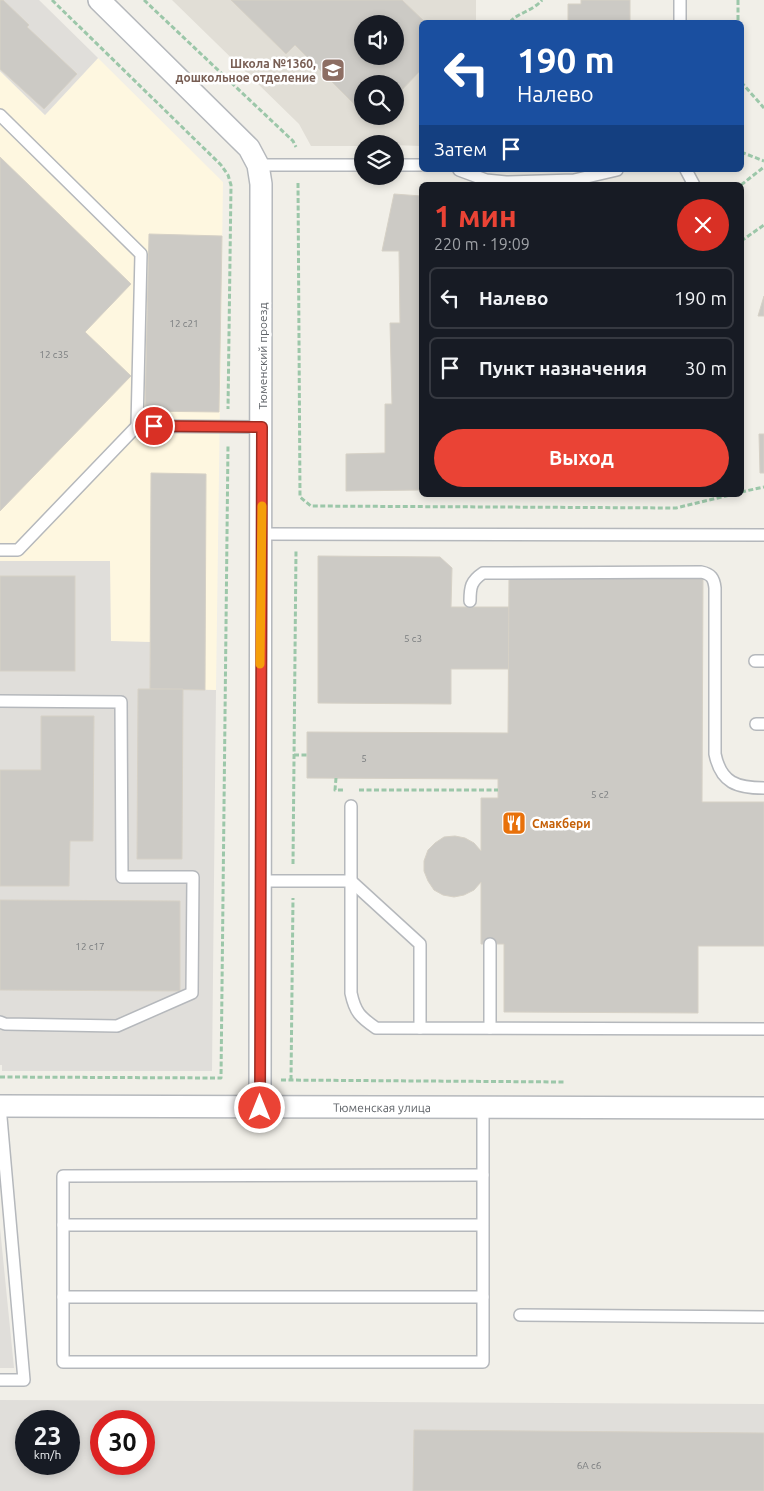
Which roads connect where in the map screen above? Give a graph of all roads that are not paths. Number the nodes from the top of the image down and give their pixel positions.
1 (99, 0) edge
2 (680, 0) edge
3 (680, 20) edge
4 (0, 115) edge
5 (419, 164) edge
6 (258, 165) junction
7 (354, 165) edge
8 (404, 165) edge
9 (464, 172) edge
10 (608, 172) edge
11 (506, 182) edge
12 (506, 182) edge
13 (137, 426) junction
14 (262, 427) junction
15 (261, 534) junction
16 (764, 535) edge
17 (0, 550) edge
18 (470, 601) dead end
19 (0, 701) edge
20 (764, 788) edge
21 (351, 806) dead end
22 (260, 881) junction
23 (351, 881) junction
24 (490, 944) dead end
25 (0, 1022) edge
26 (420, 1028) junction
27 (490, 1028) junction
28 (764, 1029) edge
29 (0, 1106) edge
30 (260, 1108) junction
31 (483, 1108) junction
32 (764, 1108) edge
33 (483, 1175) junction
34 (63, 1225) junction
35 (483, 1225) junction
36 (63, 1297) junction
37 (483, 1297) junction
38 (520, 1314) dead end
39 (764, 1318) edge
40 (0, 1380) edge

1 - 6 street, Тюменский проезд
2 - 3 lane
4 - 13 lane
5 - 8 lane
6 - 7 lane
6 - 14 street, Тюменский проезд
9 - 11 lane
10 - 12 lane
13 - 14 lane
13 - 17 lane
14 - 15 street, Тюменский проезд
15 - 16 lane
15 - 22 street, Тюменский проезд
18 - 20 lane
19 - 25 lane
21 - 23 lane
22 - 23 lane
22 - 30 street, Тюменский проезд
23 - 26 lane
23 - 26 lane
24 - 27 lane
26 - 27 lane
27 - 28 lane
29 - 30 street, Тюменская улица
29 - 40 lane
30 - 31 street, Тюменская улица
31 - 32 street, Тюменская улица
31 - 33 lane
33 - 34 lane
33 - 35 lane
34 - 35 lane
34 - 36 lane
35 - 37 lane
36 - 37 lane
36 - 37 lane
38 - 39 lane

